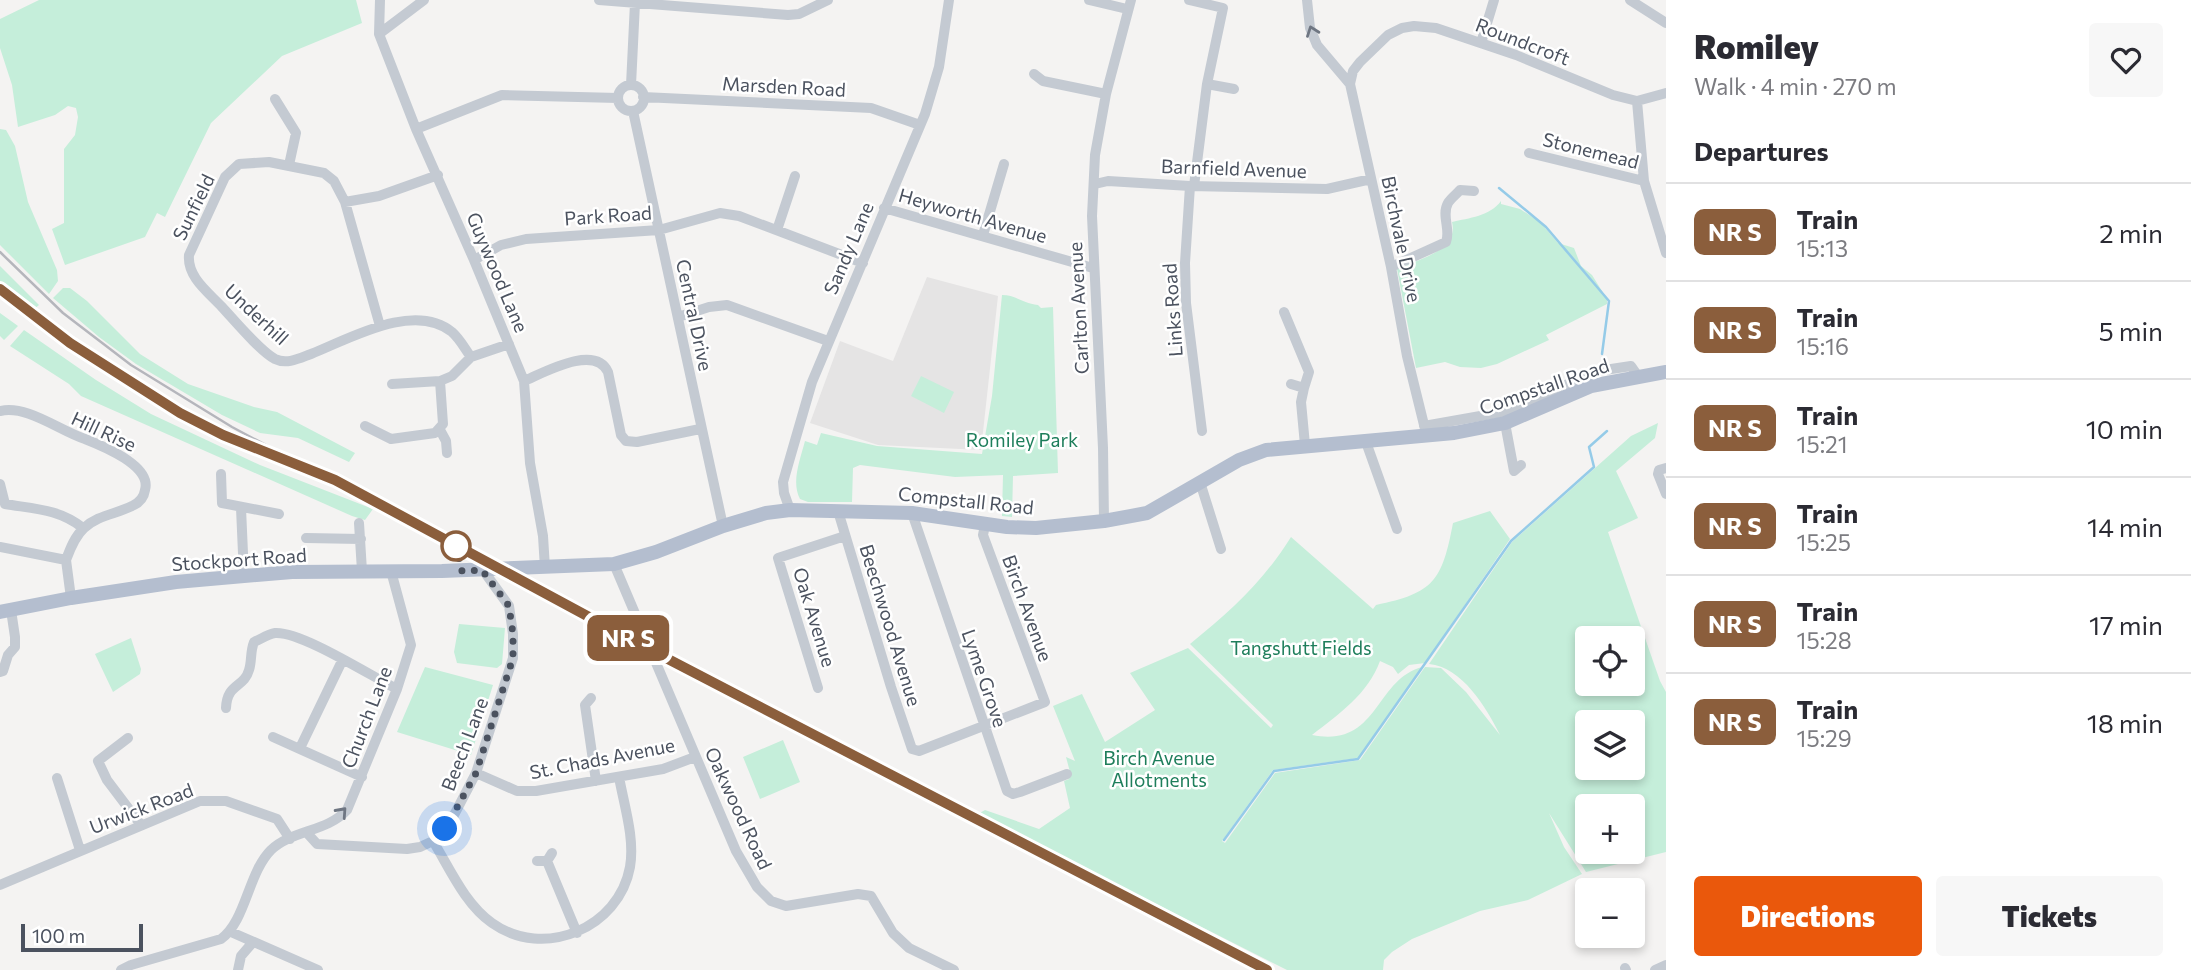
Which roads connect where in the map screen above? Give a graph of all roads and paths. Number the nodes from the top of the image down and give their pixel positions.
1 (380, 0) edge
2 (424, 0) edge
3 (600, 0) edge
4 (828, 0) edge
5 (949, 0) edge
6 (1089, 0) edge
7 (1189, 0) edge
8 (1494, 0) edge
9 (1630, 0) edge
10 (1307, 1) edge
11 (635, 3) junction
12 (694, 4) edge
13 (1129, 5) edge
14 (1666, 23) edge
15 (379, 34) junction
16 (1480, 43) junction
17 (1034, 74) dead end
18 (1207, 84) junction
19 (1350, 84) junction
20 (631, 85) junction
21 (1234, 89) dead end
22 (1666, 93) edge
23 (1106, 94) junction
24 (643, 97) junction
25 (618, 98) junction
26 (275, 99) dead end
27 (1637, 101) junction
28 (633, 111) junction
29 (920, 125) junction
30 (416, 129) junction
31 (1529, 153) dead end
32 (1003, 164) dead end
33 (289, 165) junction
34 (438, 175) junction
35 (795, 176) dead end
36 (1371, 179) junction
37 (1644, 181) junction
38 (1095, 184) junction
39 (1192, 186) junction
40 (1474, 191) dead end
41 (345, 202) junction
42 (884, 208) junction
43 (659, 230) junction
44 (777, 230) junction
45 (983, 235) junction
46 (1666, 253) edge
47 (474, 260) junction
48 (863, 263) junction
49 (1391, 267) junction
50 (1093, 268) junction
51 (195, 278) joint
52 (1284, 312) dead end
53 (678, 317) junction
54 (380, 326) junction
55 (828, 341) junction
56 (509, 344) junction
57 (471, 357) junction
58 (1666, 372) edge
59 (1638, 376) junction
60 (440, 381) junction
61 (524, 381) junction
62 (392, 384) dead end
63 (1291, 384) dead end
64 (1304, 388) junction
65 (0, 411) edge
66 (1505, 423) junction
67 (365, 426) dead end
68 (700, 429) junction
69 (440, 430) junction
70 (1202, 430) dead end
71 (1426, 431) junction
72 (1366, 442) junction
73 (1305, 445) junction
74 (447, 453) dead end
75 (1666, 468) edge
76 (1517, 472) dead end
77 (221, 474) dead end
78 (1200, 482) junction
79 (0, 484) edge
80 (1666, 494) edge
81 (241, 508) junction
82 (790, 510) junction
83 (838, 512) junction
84 (912, 513) junction
85 (279, 514) dead end
86 (1104, 521) junction
87 (359, 523) dead end
88 (985, 525) junction
89 (723, 526) junction
90 (83, 528) junction
91 (1397, 529) dead end
92 (845, 536) junction
93 (306, 538) dead end
94 (360, 539) junction
95 (0, 547) edge
96 (1220, 549) dead end
97 (66, 560) junction
98 (614, 564) junction
99 (545, 568) junction
100 (482, 570) junction
101 (362, 571) junction
102 (391, 571) junction
103 (244, 576) junction
104 (71, 598) junction
105 (5, 611) edge
106 (342, 661) junction
107 (0, 672) edge
108 (818, 688) dead end
109 (397, 689) junction
110 (584, 701) dead end
111 (226, 708) dead end
112 (983, 727) junction
113 (273, 737) dead end
114 (128, 738) dead end
115 (300, 748) junction
116 (695, 757) junction
117 (476, 773) junction
118 (1067, 774) dead end
119 (362, 777) junction
120 (619, 777) junction
121 (57, 778) dead end
122 (596, 781) junction
123 (141, 825) junction
124 (307, 833) junction
125 (290, 839) junction
126 (433, 841) junction
127 (80, 850) junction
128 (545, 858) dead end
129 (0, 885) edge
130 (231, 932) junction
131 (577, 933) junction
132 (253, 942) junction
133 (1666, 965) edge
134 (121, 970) edge
135 (238, 970) edge
136 (318, 970) edge
137 (954, 970) edge
138 (1655, 970) edge

1 - 15 street, Guywood Lane
2 - 15 street
3 - 11 street
4 - 12 street
5 - 29 street, Sandy Lane
6 - 13 street
7 - 18 street, Links Road
8 - 16 street
9 - 14 street
19 -> 10 street, Birchvale Drive
11 - 12 street
11 - 20 street
13 - 23 street, Carlton Avenue
15 - 30 street, Guywood Lane
16 - 19 street, Roundcroft
16 - 27 street, Roundcroft
17 - 23 street
18 - 21 street
18 - 39 street, Links Road
19 - 36 street, Birchvale Drive
20 - 24 street
20 - 25 street
22 - 27 street
23 - 38 street, Carlton Avenue
24 - 28 street
24 - 29 street, Marsden Road
25 - 28 street
25 - 30 street
26 - 33 street
27 - 37 street
28 - 43 street, Central Drive
29 - 42 street, Sandy Lane
30 - 34 street, Guywood Lane
31 - 37 street, Stonemead
32 - 45 street
33 - 41 street, Sunfield
33 - 51 street, Sunfield
34 - 41 street
34 - 47 street, Guywood Lane
35 - 44 street
36 - 39 street, Barnfield Avenue
36 - 49 street, Birchvale Drive
37 - 46 street
38 - 39 street, Barnfield Avenue
38 - 50 street, Carlton Avenue
39 - 70 street, Links Road
40 - 49 street
41 - 54 street
42 - 45 street, Heyworth Avenue
42 - 48 street, Sandy Lane
43 - 44 street, Park Road
43 - 47 street, Park Road
43 - 53 street, Central Drive
44 - 48 street, Park Road
45 - 50 street, Heyworth Avenue
47 - 56 street, Guywood Lane
48 - 55 street, Sandy Lane
49 - 71 street, Birchvale Drive
50 - 86 street, Carlton Avenue
51 - 54 street, Underhill
52 - 64 street
53 - 55 street
53 - 68 street, Central Drive
54 - 57 street, Underhill
55 - 82 street, Sandy Lane
56 - 57 street
56 - 61 street, Guywood Lane
57 - 60 street
58 - 59 main road, Compstall Road
59 - 66 main road, Compstall Road
59 - 71 street, Compstall Road
60 - 62 street
60 - 69 street
61 - 68 street
61 - 99 street, Guywood Lane
63 - 64 street
64 - 73 street
65 - 90 street, Hill Rise
66 - 71 main road, Compstall Road
66 - 76 street
67 - 69 street
68 - 89 street, Central Drive
69 - 74 street
71 - 72 main road, Compstall Road
72 - 73 main road, Compstall Road
72 - 91 street
73 - 78 main road, Compstall Road
75 - 80 street
77 - 81 street
78 - 86 main road, Compstall Road
78 - 96 street
79 - 90 street
81 - 85 street
81 - 103 street
82 - 83 main road, Compstall Road
82 - 89 main road, Compstall Road
83 - 84 main road, Compstall Road
83 - 92 street, Beechwood Avenue
84 - 88 main road, Compstall Road
84 - 112 street, Lyme Grove
86 - 88 main road, Compstall Road
87 - 94 street
88 - 112 street, Birch Avenue
89 - 98 main road, Compstall Road
90 - 97 street
92 - 108 street, Oak Avenue
92 - 112 street, Beechwood Avenue
93 - 94 street
94 - 101 street
95 - 97 street
97 - 104 street
98 - 99 main road, Compstall Road
98 - 116 street, Oakwood Road
99 - 100 main road, Compstall Road
100 - 102 main road, Stockport Road
100 - 117 street, Beech Lane
101 - 102 main road, Stockport Road
101 - 103 main road, Stockport Road
102 - 109 street, Church Lane
103 - 104 main road, Stockport Road
104 - 105 main road, Stockport Road
105 - 107 street
106 - 109 street
106 - 111 street
106 - 115 street
109 - 119 street, Church Lane
110 - 122 street
112 - 118 street, Lyme Grove
113 - 115 street
114 - 123 street
115 - 119 street
116 - 120 street, St. Chads Avenue
116 - 137 street, Oakwood Road
117 - 122 street, St. Chads Avenue
117 - 126 street, Beech Lane
124 -> 119 street, Church Lane
120 - 122 street, St. Chads Avenue
120 - 131 street
121 - 127 street
123 - 125 street, Urwick Road
123 - 127 street, Urwick Road
124 - 125 street, Church Lane
124 - 126 street
125 - 130 street
126 - 131 street
127 - 129 street, Urwick Road
128 - 131 street
130 - 132 street
130 - 134 street
132 - 135 street
132 - 136 street
133 - 138 street

